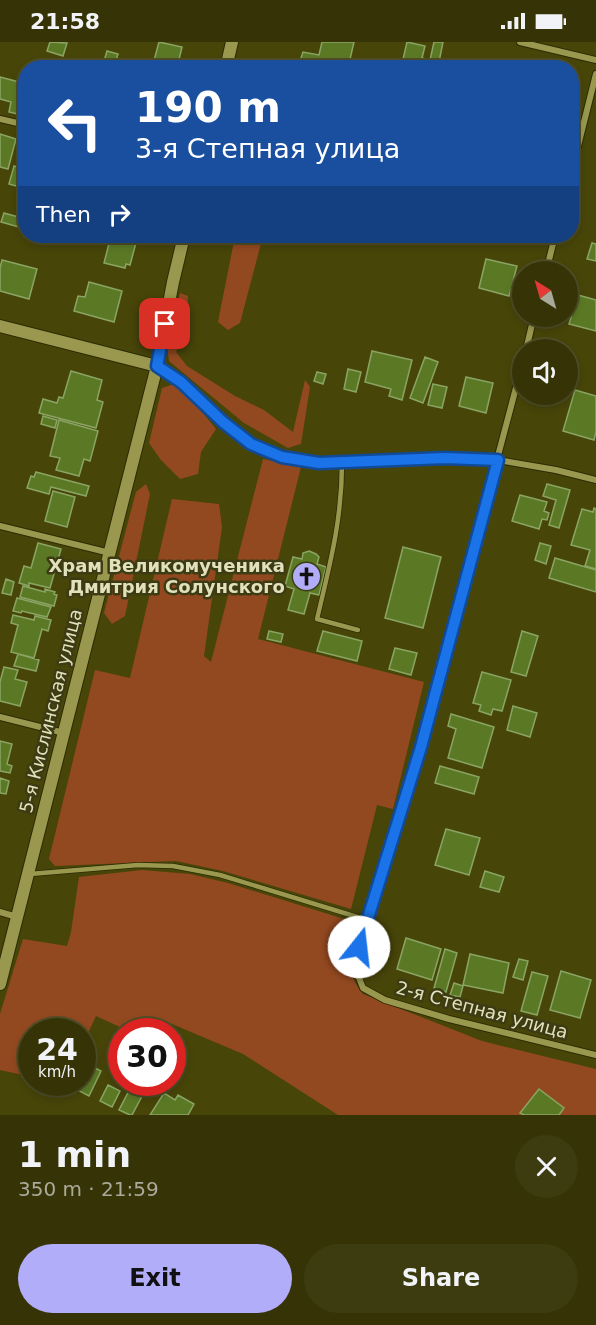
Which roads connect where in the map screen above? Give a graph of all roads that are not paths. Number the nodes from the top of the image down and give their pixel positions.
1 (232, 42) edge
2 (520, 42) edge
3 (228, 60) edge
4 (596, 60) edge
5 (596, 74) edge
6 (0, 119) edge
7 (18, 123) edge
8 (579, 142) edge
9 (182, 243) edge
10 (553, 243) edge
11 (549, 261) edge
12 (0, 326) edge
13 (157, 366) junction
14 (512, 405) edge
15 (498, 460) junction
16 (342, 462) junction
17 (596, 480) edge
18 (0, 526) edge
19 (110, 553) junction
20 (358, 630) dead end
21 (0, 717) edge
22 (63, 733) junction
23 (29, 874) junction
24 (0, 912) edge
25 (17, 917) junction
26 (367, 920) junction
27 (0, 984) edge
28 (596, 1055) edge

1 - 3 street
2 - 4 street
5 - 8 street
6 - 7 street
9 - 13 street, 5-я Кислинская улица
10 - 11 street
12 - 13 street
13 - 16 street
13 - 19 street, 5-я Кислинская улица
14 - 15 street
15 - 16 street
15 - 17 street
15 - 26 street
16 - 20 lane
18 - 19 street
19 - 22 street, 5-я Кислинская улица
21 - 22 street
22 - 23 street, 5-я Кислинская улица
23 - 25 street, 5-я Кислинская улица
23 - 26 lane
24 - 25 street
25 - 27 street, 5-я Кислинская улица
26 - 28 street, 2-я Степная улица

